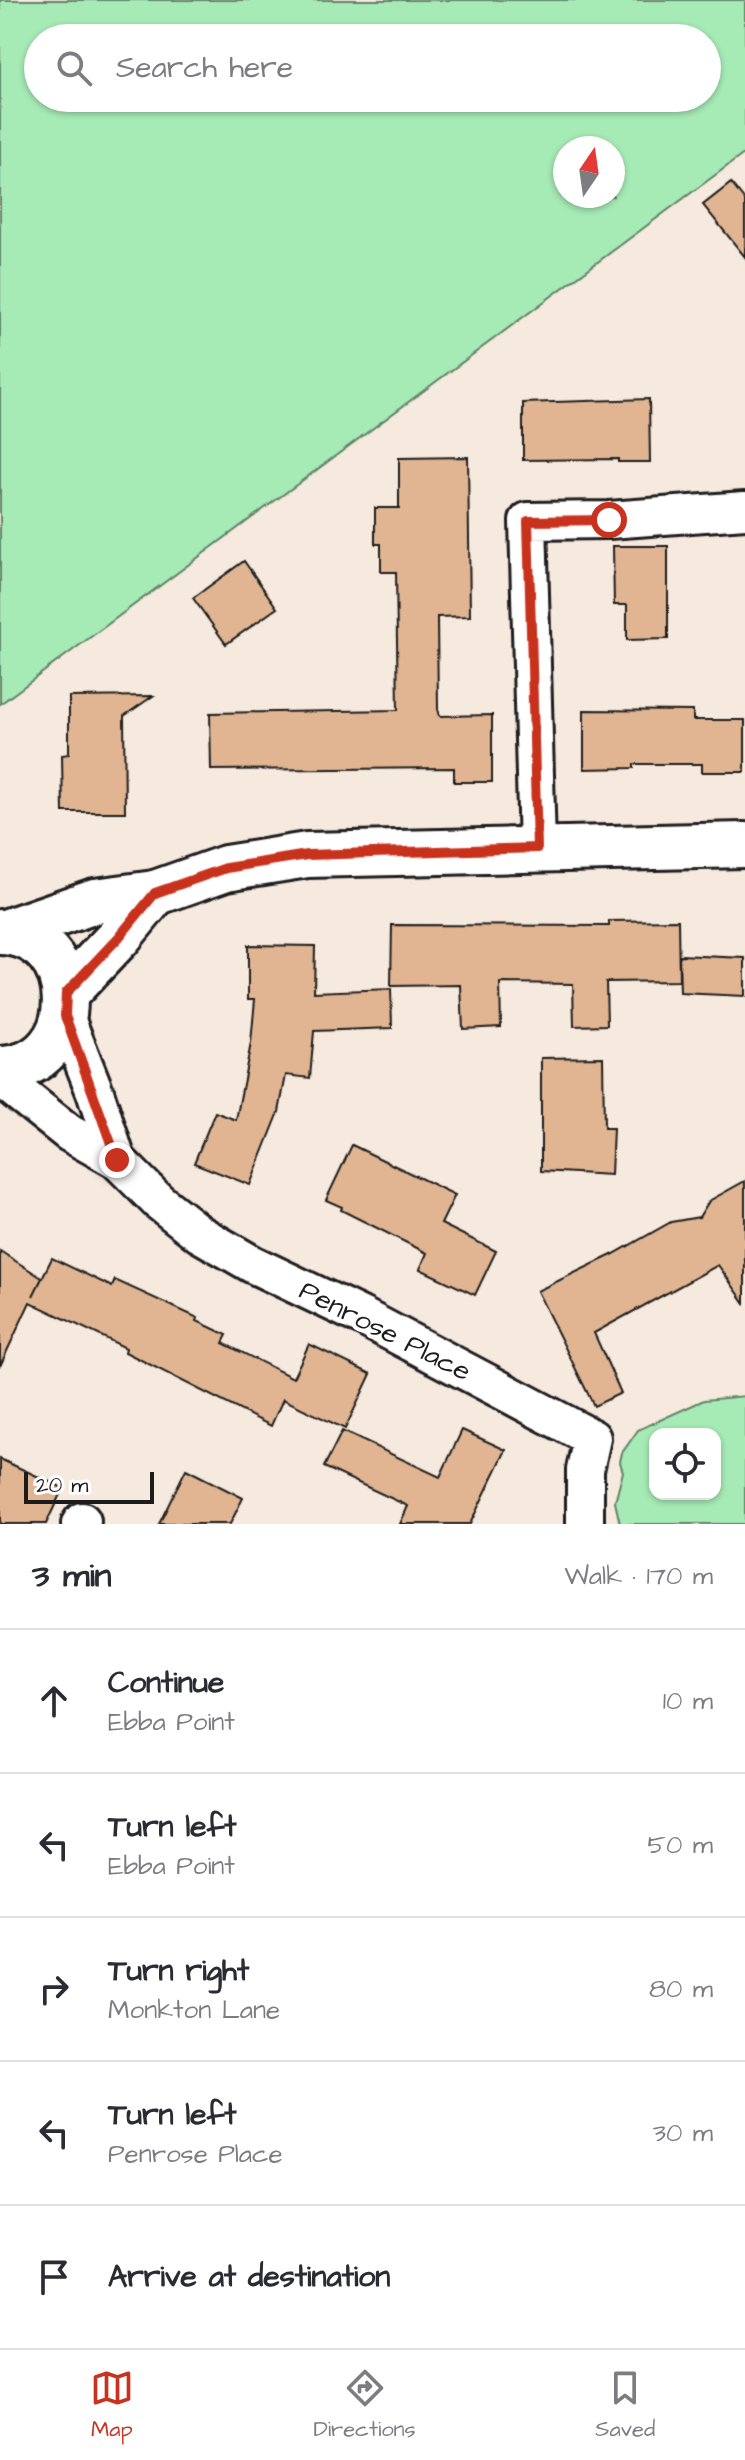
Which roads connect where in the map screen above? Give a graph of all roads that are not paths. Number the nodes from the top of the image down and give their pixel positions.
1 (745, 510) edge
2 (745, 845) edge
3 (537, 848) junction
4 (155, 893) junction
5 (3, 932) edge
6 (65, 1005) junction
7 (0, 1069) edge
8 (0, 1078) edge
9 (117, 1160) junction
10 (585, 1524) edge

1 - 3 street
2 - 3 street
3 - 4 street
4 - 5 street
4 - 6 street
5 - 6 street
6 - 7 street
6 - 9 street, Penrose Place
8 - 9 street, Penrose Place
9 - 10 street, Penrose Place

